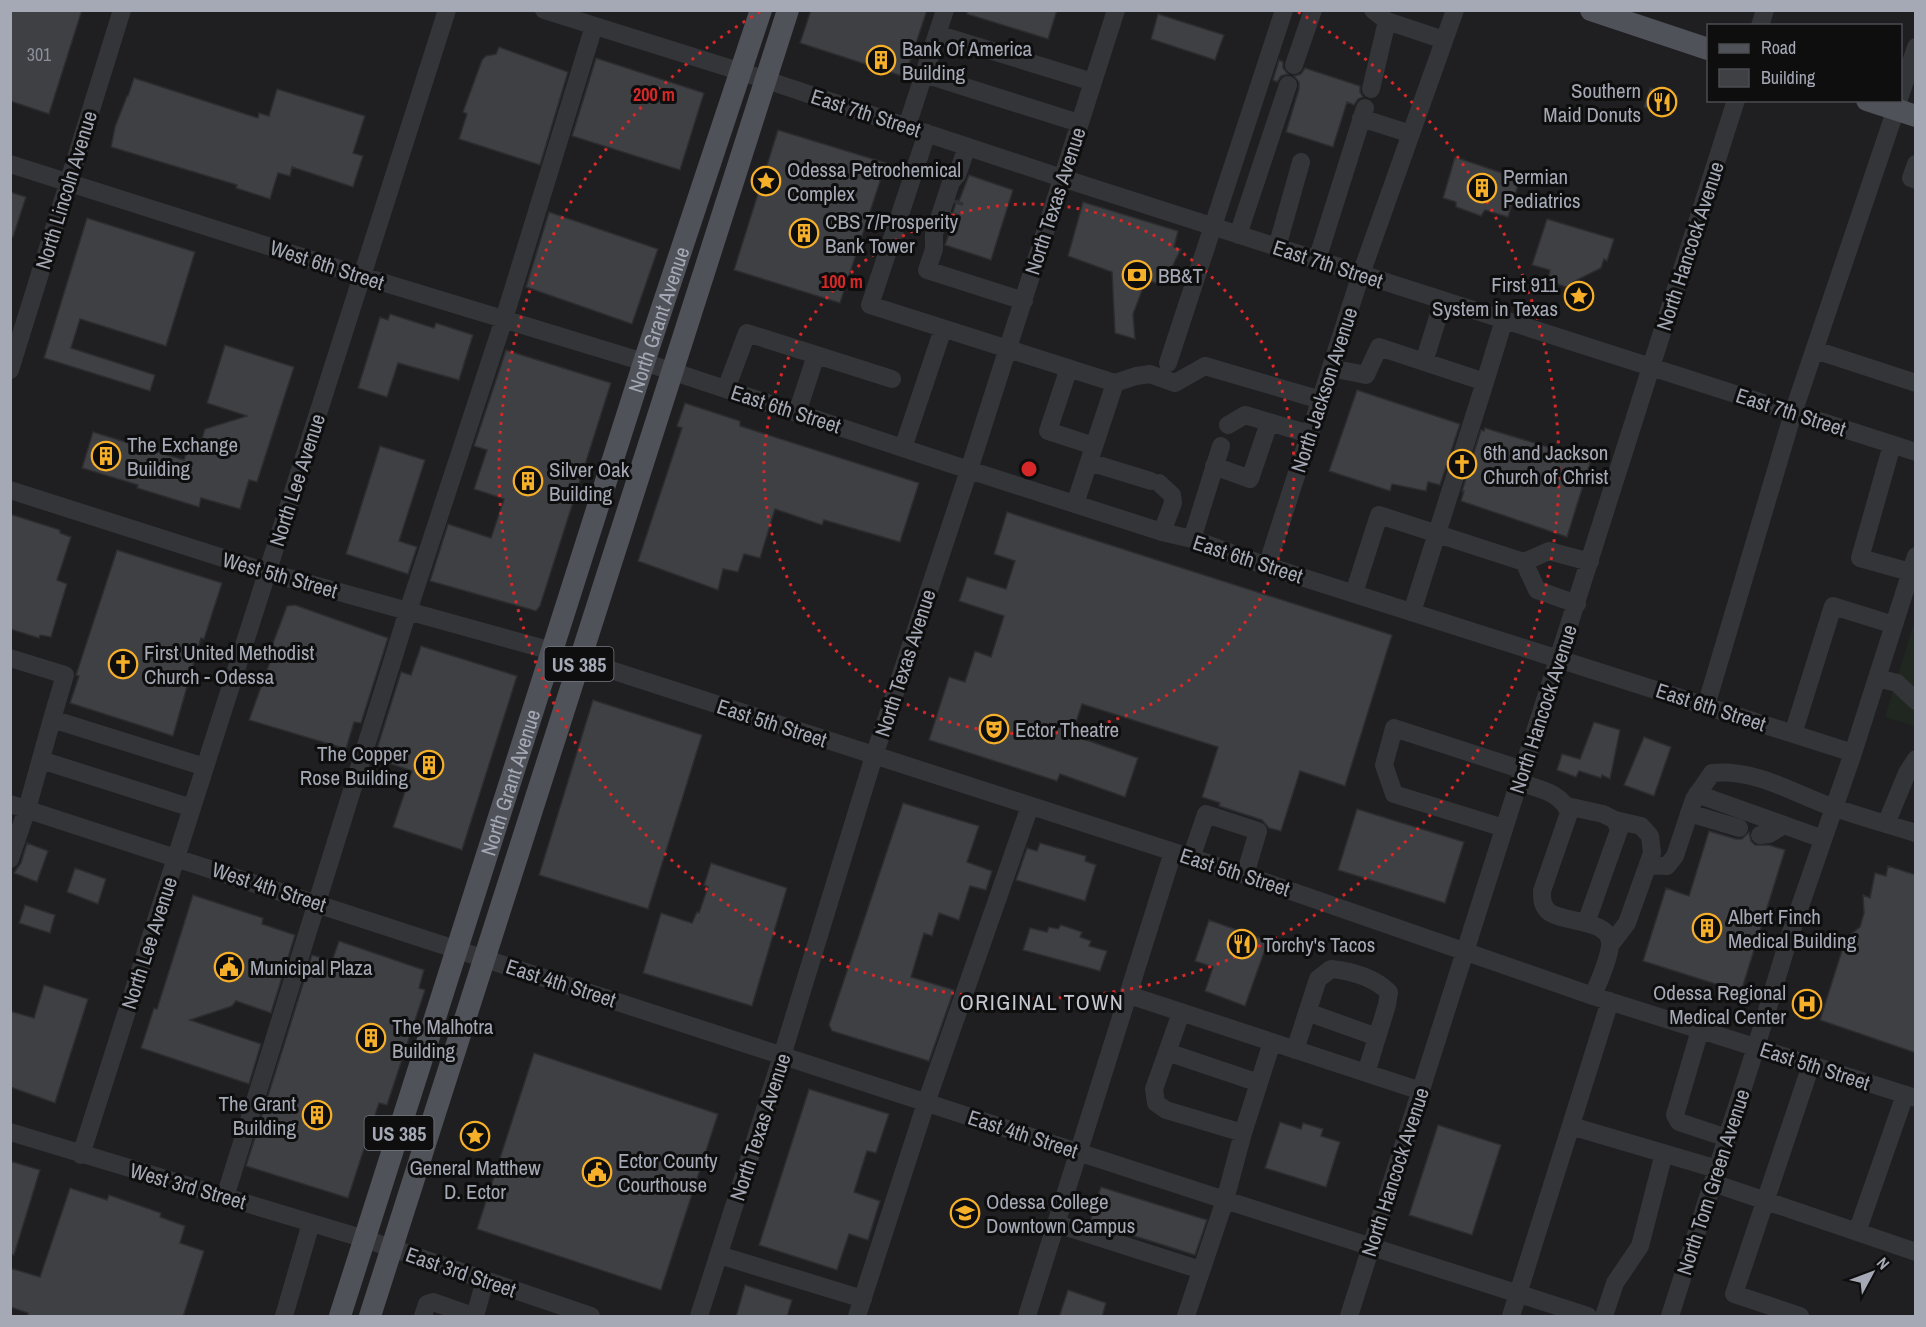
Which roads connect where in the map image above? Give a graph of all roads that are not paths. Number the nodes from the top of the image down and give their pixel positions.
1 (122, 10) edge
2 (447, 10) edge
3 (761, 10) edge
4 (788, 10) edge
5 (945, 10) edge
6 (1116, 10) edge
7 (1284, 10) edge
8 (1313, 10) edge
9 (1455, 10) edge
10 (1598, 11) edge
11 (554, 12) edge
12 (1380, 16) edge
13 (591, 20) edge
14 (937, 34) junction
15 (1444, 40) junction
16 (1916, 48) edge
17 (1707, 49) edge
18 (1294, 65) dead end
19 (742, 72) junction
20 (924, 74) junction
21 (766, 80) junction
22 (1093, 82) junction
23 (1288, 85) dead end
24 (1371, 89) dead end
25 (1735, 102) edge
26 (1879, 102) edge
27 (1903, 106) edge
28 (1079, 123) junction
29 (907, 126) junction
30 (927, 133) junction
31 (1411, 134) junction
32 (967, 147) junction
33 (1301, 162) dead end
34 (10, 164) edge
35 (1916, 164) edge
36 (957, 175) junction
37 (1062, 178) junction
38 (1916, 180) edge
39 (69, 182) junction
40 (955, 200) tunnel mouth
41 (1213, 227) junction
42 (946, 229) tunnel mouth
43 (1238, 235) junction
44 (1277, 247) junction
45 (934, 249) junction
46 (1317, 260) junction
47 (1361, 274) junction
48 (362, 276) junction
49 (1024, 301) junction
50 (1443, 301) junction
51 (504, 319) junction
52 (1504, 320) junction
53 (944, 329) junction
54 (1009, 348) junction
55 (1815, 350) junction
56 (816, 355) junction
57 (644, 362) junction
58 (1424, 362) junction
59 (1168, 363) dead end
60 (1069, 368) junction
61 (1331, 368) junction
62 (1652, 368) junction
63 (10, 370) edge
64 (673, 372) junction
65 (892, 379) dead end
66 (1485, 382) junction
67 (1115, 383) junction
68 (1916, 383) edge
69 (726, 389) junction
70 (1321, 400) junction
71 (797, 413) junction
72 (1793, 413) junction
73 (1269, 423) junction
74 (1228, 425) dead end
75 (1309, 435) junction
76 (1892, 445) junction
77 (1221, 446) dead end
78 (903, 448) junction
79 (1916, 452) edge
80 (1092, 454) junction
81 (1214, 466) junction
82 (969, 470) junction
83 (10, 490) edge
84 (1075, 504) junction
85 (1162, 532) junction
86 (1438, 533) junction
87 (1192, 539) junction
88 (1524, 562) junction
89 (1590, 562) junction
90 (1913, 564) edge
91 (1268, 566) junction
92 (267, 572) junction
93 (1354, 593) junction
94 (1576, 604) junction
95 (408, 611) junction
96 (1412, 612) junction
97 (1894, 625) junction
98 (552, 651) junction
99 (10, 658) edge
100 (1559, 659) junction
101 (580, 660) junction
102 (1877, 678) junction
103 (1916, 701) edge
104 (1706, 706) junction
105 (52, 719) junction
106 (1793, 734) junction
107 (1853, 753) junction
108 (874, 756) junction
109 (1916, 759) edge
110 (41, 760) junction
111 (205, 767) junction
112 (1521, 776) junction
113 (1698, 794) junction
114 (19, 806) edge
115 (1030, 806) junction
116 (1567, 806) junction
117 (192, 808) junction
118 (1834, 808) junction
119 (1689, 813) junction
120 (1615, 820) junction
121 (1886, 824) junction
122 (1784, 825) junction
123 (1504, 828) junction
124 (1739, 828) dead end
125 (1916, 833) edge
126 (1760, 835) dead end
127 (1823, 839) junction
128 (1173, 852) junction
129 (176, 856) junction
130 (1191, 858) junction
131 (10, 859) edge
132 (1648, 865) junction
133 (1245, 875) junction
134 (316, 903) junction
135 (1586, 923) junction
136 (1611, 944) junction
137 (458, 949) junction
138 (1465, 951) junction
139 (485, 958) junction
140 (1129, 995) junction
141 (1602, 998) junction
142 (1307, 1012) junction
143 (1181, 1013) junction
144 (1700, 1030) junction
145 (1377, 1037) junction
146 (1272, 1042) junction
147 (1756, 1047) junction
148 (1295, 1050) junction
149 (1167, 1052) junction
150 (782, 1056) junction
151 (1811, 1065) junction
152 (1366, 1073) junction
153 (1259, 1083) junction
154 (1421, 1091) junction
155 (1910, 1097) edge
156 (926, 1103) junction
157 (1571, 1126) junction
158 (10, 1132) edge
159 (1243, 1133) junction
160 (1727, 1138) junction
161 (1078, 1152) junction
162 (1664, 1153) junction
163 (81, 1155) junction
164 (1715, 1176) junction
165 (225, 1197) junction
166 (1225, 1200) junction
167 (1766, 1201) junction
168 (311, 1223) junction
169 (1057, 1224) junction
170 (1857, 1232) junction
171 (365, 1239) junction
172 (1371, 1246) junction
173 (392, 1248) junction
174 (1916, 1252) edge
175 (719, 1255) junction
176 (1201, 1270) junction
177 (485, 1280) junction
178 (1519, 1294) junction
179 (863, 1299) junction
180 (1746, 1308) edge
181 (284, 1317) edge
182 (340, 1317) edge
183 (370, 1317) edge
184 (423, 1317) edge
185 (474, 1317) edge
186 (591, 1317) edge
187 (699, 1317) edge
188 (857, 1317) edge
189 (1027, 1317) edge
190 (1186, 1317) edge
191 (1349, 1317) edge
192 (1511, 1317) edge
193 (1588, 1317) edge
194 (1604, 1317) edge
195 (1670, 1317) edge
196 (1800, 1317) edge

1 - 39 street, North Lincoln Avenue
2 - 48 street, North Lee Avenue
3 - 19 main road, North Grant Avenue / US 385
4 - 21 main road, North Grant Avenue / US 385
5 - 14 street
6 - 22 street, North Texas Avenue
7 - 41 street
8 - 18 street
9 - 15 street, North Jackson Avenue
10 - 17 main road
11 - 13 street, East 7th Street
12 - 15 street
12 - 24 street
13 - 19 street, East 7th Street
13 - 51 street
14 - 20 street
14 - 22 street
15 - 31 street, North Jackson Avenue
16 - 27 street
19 - 21 street, East 7th Street
19 - 57 main road, North Grant Avenue / US 385
20 - 28 street
20 - 29 street
21 - 29 street, East 7th Street
21 - 64 main road, North Grant Avenue / US 385
22 - 28 street, North Texas Avenue
23 - 43 street
25 - 62 street, North Hancock Avenue
26 - 27 main road
27 - 55 street
28 - 37 street, North Texas Avenue
29 - 30 street, East 7th Street
30 - 32 street, East 7th Street
30 - 53 street
31 - 46 street
31 - 47 street, North Jackson Avenue
32 - 36 street
32 - 37 street, East 7th Street
33 - 44 street
34 - 39 street, West 6th Street
35 - 38 street
36 - 40 street
36 - 45 street
37 - 41 street, East 7th Street
37 - 49 street, North Texas Avenue
39 - 48 street, West 6th Street
39 - 63 street, North Lincoln Avenue
41 - 43 street, East 7th Street
41 - 59 street
42 - 45 street
43 - 44 street, East 7th Street
44 - 46 street, East 7th Street
45 - 49 street
46 - 47 street, East 7th Street
47 - 50 street, East 7th Street
47 - 61 street, North Jackson Avenue
48 - 51 street, West 6th Street
48 - 92 street, North Lee Avenue
49 - 54 street, North Texas Avenue
50 - 52 street, East 7th Street
50 - 58 street
51 - 57 street, West 6th Street
51 - 95 street
52 - 62 street, East 7th Street
52 - 66 street
53 - 54 street
53 - 78 street
54 - 60 street
54 - 82 street, North Texas Avenue
55 - 68 street
55 - 72 street
56 - 65 street
56 - 69 street
56 - 71 street
57 - 64 street, East 6th Street
57 - 98 main road, North Grant Avenue / US 385
58 - 61 street
58 - 66 street
60 - 67 street
60 - 80 street
61 - 70 street, North Jackson Avenue
62 - 72 street, East 7th Street
62 - 89 street, North Hancock Avenue
64 - 69 street, East 6th Street
64 - 101 main road, North Grant Avenue / US 385
66 - 86 street
67 - 70 street
67 - 80 street
69 - 71 street, East 6th Street
70 - 75 street, North Jackson Avenue
71 - 78 street, East 6th Street
72 - 76 street, East 7th Street
72 - 104 street
73 - 74 street
73 - 75 street
73 - 81 street
75 - 91 street, North Jackson Avenue
76 - 79 street, East 7th Street
76 - 90 street
77 - 81 street
78 - 82 street, East 6th Street
80 - 84 street
80 - 85 street
81 - 87 street
82 - 84 street, East 6th Street
82 - 108 street, North Texas Avenue
83 - 92 street, West 5th Street
84 - 85 street, East 6th Street
85 - 87 street, East 6th Street
86 - 88 street
86 - 93 street
86 - 96 street
87 - 91 street, East 6th Street
88 - 89 street
88 - 94 street
89 - 94 street, North Hancock Avenue
90 - 97 street
91 - 93 street, East 6th Street
92 - 95 street, West 5th Street
92 - 111 street, North Lee Avenue
93 - 96 street, East 6th Street
94 - 100 street, North Hancock Avenue
95 - 98 street, West 5th Street
95 - 134 street
96 - 100 street, East 6th Street
97 - 102 street
97 - 106 street
98 - 101 street, East 5th Street
98 - 137 main road, North Grant Avenue / US 385
99 - 105 street
100 - 104 street, East 6th Street
100 - 112 street, North Hancock Avenue
101 - 108 street, East 5th Street
101 - 139 main road, North Grant Avenue / US 385
102 - 103 street
102 - 107 street
104 - 106 street, East 6th Street
105 - 110 street
105 - 111 street
106 - 107 street, East 6th Street
107 - 118 street, North Tom Green Avenue
108 - 115 street, East 5th Street
108 - 150 street, North Texas Avenue
109 - 121 street
110 - 114 street
110 - 117 street
111 - 117 street, North Lee Avenue
112 - 116 street
112 - 123 street, North Hancock Avenue
112 - 123 street
113 - 118 street
113 - 119 street
113 - 122 street
114 - 129 street, West 4th Street
114 - 131 street
115 - 128 street, East 5th Street
115 - 156 street
116 - 120 street
116 - 135 street
117 - 129 street, North Lee Avenue
118 - 121 street
118 - 127 street, North Tom Green Avenue
119 - 124 street
119 - 132 street
120 - 132 street
120 - 135 street
121 - 125 street
122 - 126 street
122 - 127 street
123 - 138 street, North Hancock Avenue
127 - 147 street, North Tom Green Avenue
128 - 130 street, East 5th Street
128 - 140 street
129 - 134 street, West 4th Street
129 - 163 street, North Lee Avenue
130 - 133 street, East 5th Street
130 - 133 street
132 - 136 street
133 - 138 street, East 5th Street
134 - 137 street, West 4th Street
134 - 165 street
135 - 136 street
136 - 141 street
137 - 139 street, East 4th Street
137 - 171 main road, North Grant Avenue / US 385
138 - 141 street, East 5th Street
138 - 154 street, North Hancock Avenue
139 - 150 street, East 4th Street
139 - 173 main road, North Grant Avenue / US 385
140 - 143 street
140 - 161 street
141 - 144 street, East 5th Street
141 - 157 street
142 - 145 street
142 - 145 street
142 - 148 street
143 - 146 street
143 - 149 street
144 - 147 street, East 5th Street
144 - 160 street
145 - 152 street
146 - 148 street
146 - 153 street
147 - 151 street, East 5th Street
147 - 160 street, North Tom Green Avenue
148 - 152 street
149 - 153 street
149 - 159 street
150 - 156 street, East 4th Street
150 - 175 street, North Texas Avenue
151 - 155 street, East 5th Street
151 - 167 street
152 - 154 street
153 - 159 street
154 - 172 street, North Hancock Avenue
155 - 170 street
156 - 161 street, East 4th Street
156 - 179 street
157 - 162 street
157 - 178 street
158 - 163 street, West 3rd Street
159 - 166 street
160 - 164 street, North Tom Green Avenue
161 - 166 street, East 4th Street
161 - 169 street
162 - 164 street
162 - 194 street
163 - 165 street, West 3rd Street
164 - 167 street
164 - 195 street, North Tom Green Avenue
165 - 168 street, West 3rd Street
166 - 172 street, East 4th Street
166 - 176 street
167 - 170 street
167 - 180 street
168 - 171 street, West 3rd Street
168 - 181 street
169 - 176 street
169 - 189 street
170 - 174 street
171 - 173 street, East 3rd Street
171 - 182 main road, North Grant Avenue / US 385
172 - 178 street, East 4th Street
172 - 191 street, North Hancock Avenue
173 - 177 street, East 3rd Street
173 - 183 main road, North Grant Avenue / US 385
175 - 179 street
175 - 187 street, North Texas Avenue
176 - 190 street
177 - 185 street
177 - 186 street, East 3rd Street
178 - 192 street
178 - 193 street, East 4th Street
179 - 188 street
180 - 196 street
184 - 185 street

